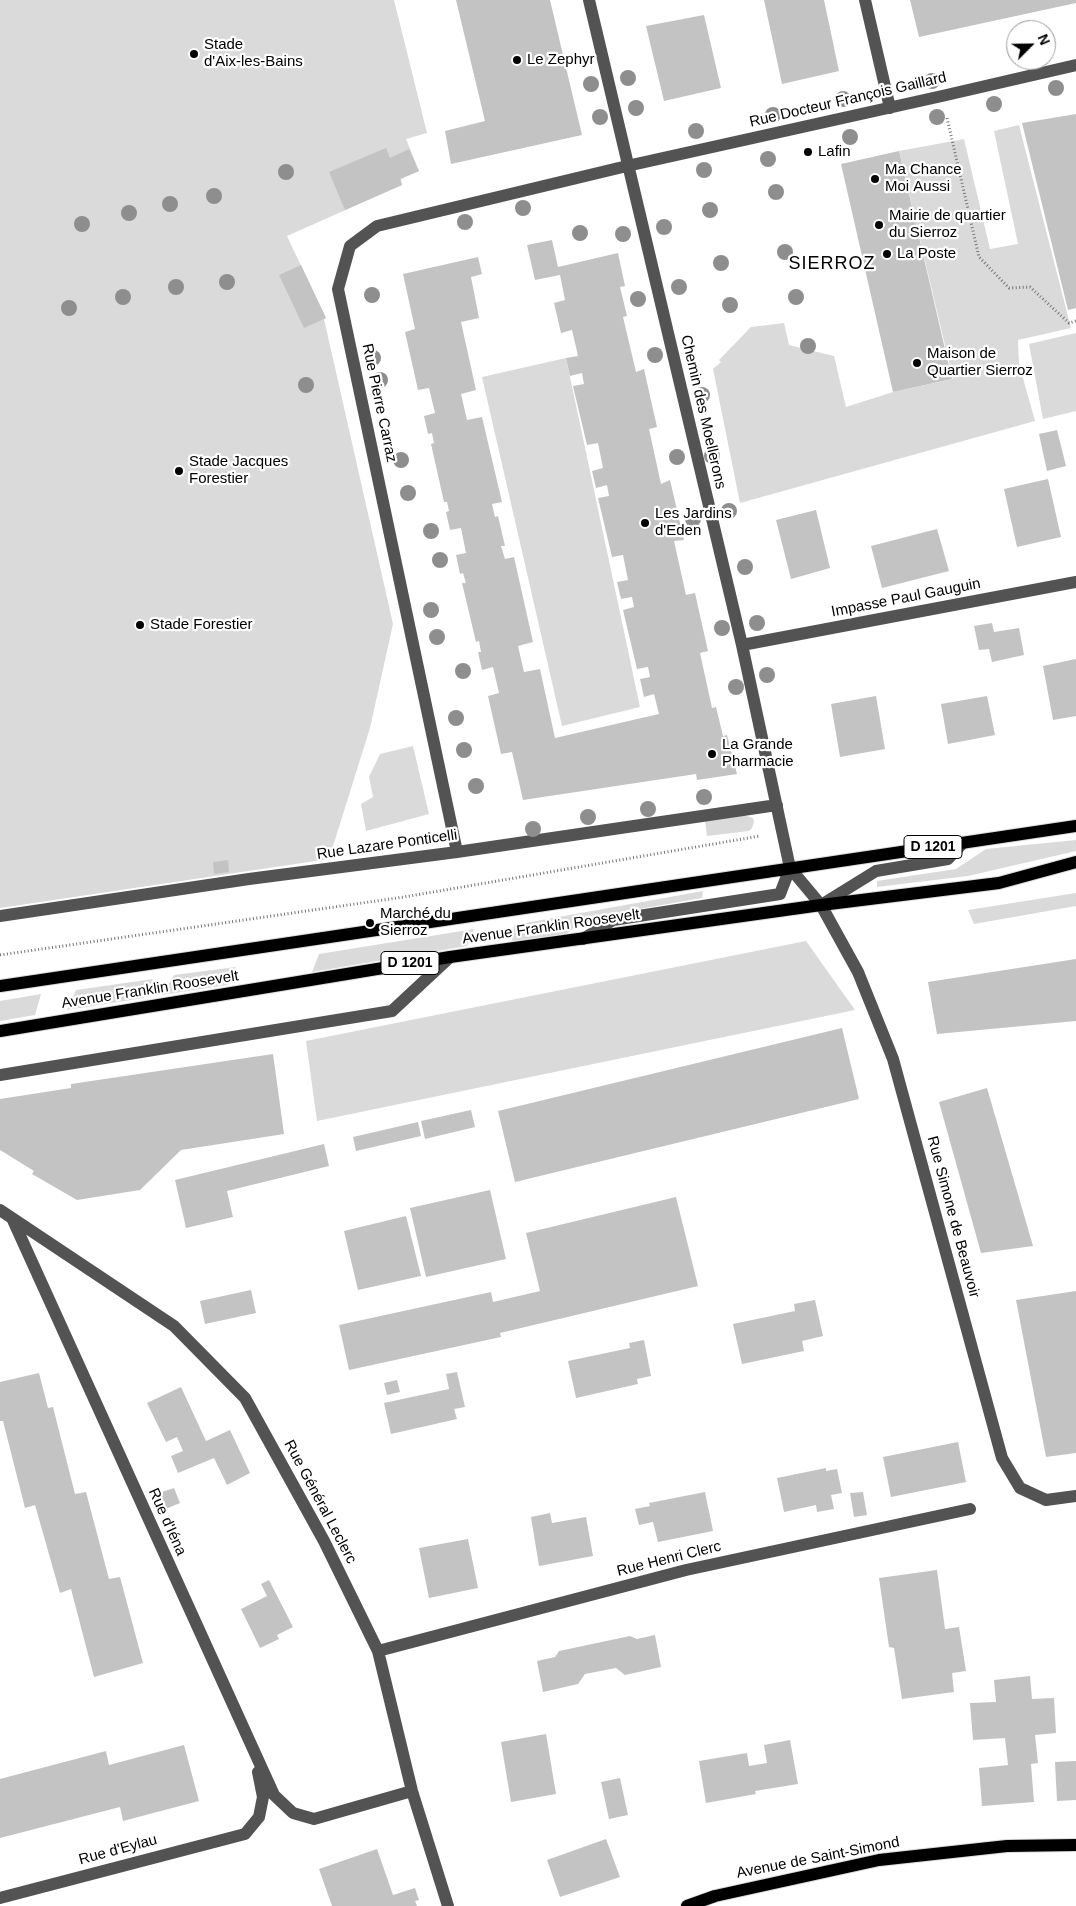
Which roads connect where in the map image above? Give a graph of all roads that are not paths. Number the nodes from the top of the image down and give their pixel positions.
1 (589, 0) edge
2 (865, 0) edge
3 (1076, 65) edge
4 (890, 108) junction
5 (627, 166) junction
6 (1076, 582) edge
7 (742, 645) junction
8 (777, 805) junction
9 (1076, 826) edge
10 (963, 843) junction
11 (457, 852) junction
12 (1076, 862) edge
13 (790, 868) junction
14 (821, 905) junction
15 (0, 916) edge
16 (583, 939) junction
17 (450, 957) junction
18 (0, 986) edge
19 (0, 1031) edge
20 (0, 1075) edge
21 (0, 1210) edge
22 (6, 1218) edge
23 (1076, 1496) edge
24 (970, 1509) dead end
25 (378, 1651) junction
26 (254, 1753) junction
27 (412, 1791) junction
28 (1076, 1845) edge
29 (0, 1898) edge
30 (448, 1906) edge
31 (687, 1906) edge

1 - 5 street, Chemin des Moellerons
2 - 4 street
3 - 4 street, Rue Docteur François Gaillard
4 - 5 street, Rue Docteur François Gaillard
5 - 7 street, Chemin des Moellerons
5 - 11 street, Rue Pierre Carraz
6 - 7 street, Impasse Paul Gauguin
7 - 8 street, Chemin des Moellerons
8 - 11 street, Rue Lazare Ponticelli
8 - 13 street, Chemin des Moellerons
9 - 10 main road, Avenue Franklin Roosevelt / D 1201
10 - 13 main road, Avenue Franklin Roosevelt / D 1201
10 - 14 street
11 - 15 street, Rue Lazare Ponticelli
12 - 14 main road, Avenue Franklin Roosevelt / D 1201
13 - 14 street, Rue Simone de Beauvoir
13 - 16 street
13 - 18 main road, Avenue Franklin Roosevelt / D 1201
14 - 16 main road, Avenue Franklin Roosevelt / D 1201
14 - 23 street, Rue Simone de Beauvoir
16 - 17 main road, Avenue Franklin Roosevelt / D 1201
17 - 19 main road, Avenue Franklin Roosevelt / D 1201
17 - 20 street
21 - 22 street
22 - 25 street, Rue Général Leclerc
22 - 26 street, Rue d'Iéna
24 - 25 street, Rue Henri Clerc
25 - 27 street, Rue Général Leclerc
26 - 27 street, Rue d'Iéna
26 - 29 street, Rue d'Eylau
27 - 30 street, Rue Général Leclerc
28 - 31 main road, Avenue de Saint-Simond

